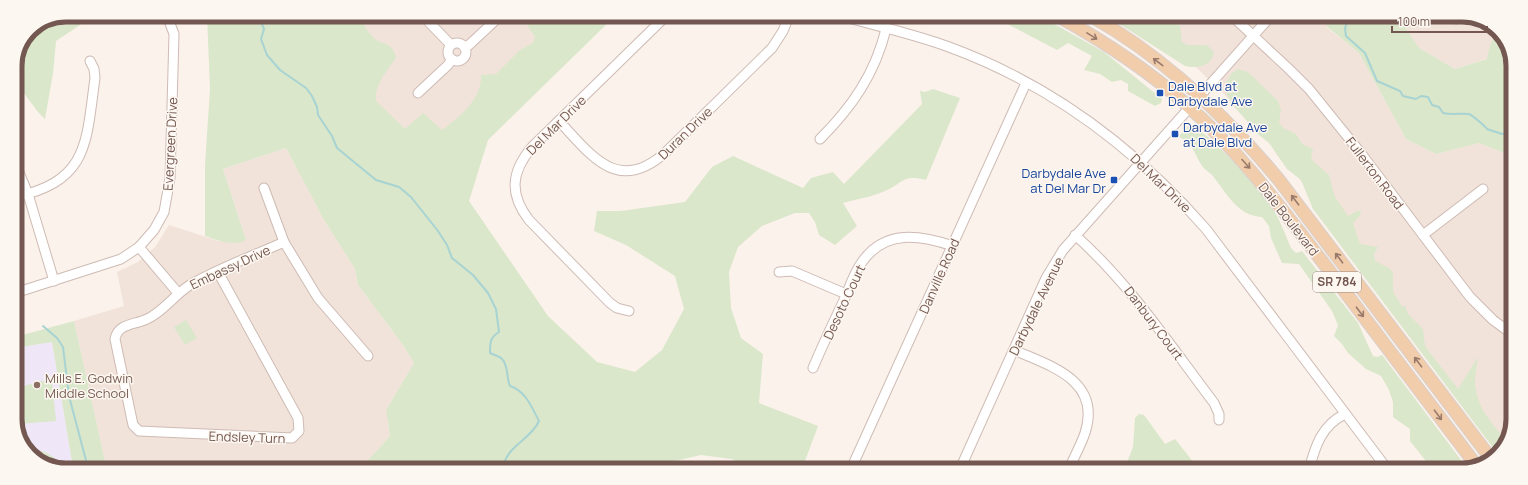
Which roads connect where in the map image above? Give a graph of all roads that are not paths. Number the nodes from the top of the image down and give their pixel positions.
1 (169, 22) edge
2 (428, 22) edge
3 (494, 22) edge
4 (660, 22) edge
5 (787, 22) edge
6 (862, 22) edge
7 (1068, 22) edge
8 (1100, 22) edge
9 (1239, 22) edge
10 (1265, 22) edge
11 (886, 29) junction
12 (1253, 35) junction
13 (451, 45) junction
14 (464, 47) junction
15 (452, 59) junction
16 (90, 61) dead end
17 (1026, 83) junction
18 (418, 94) dead end
19 (1200, 95) junction
20 (1189, 107) junction
21 (559, 121) junction
22 (820, 139) dead end
23 (1141, 162) junction
24 (22, 180) edge
25 (264, 188) dead end
26 (1483, 189) dead end
27 (28, 194) junction
28 (22, 195) edge
29 (1075, 235) junction
30 (1423, 235) junction
31 (284, 242) junction
32 (953, 246) junction
33 (139, 247) junction
34 (218, 272) junction
35 (779, 272) dead end
36 (54, 281) junction
37 (22, 291) edge
38 (178, 293) junction
39 (846, 294) junction
40 (629, 311) dead end
41 (1506, 330) edge
42 (117, 332) joint
43 (1014, 350) junction
44 (368, 356) dead end
45 (813, 368) dead end
46 (1345, 414) junction
47 (1219, 420) dead end
48 (1488, 455) edge
49 (1473, 462) edge
50 (854, 463) edge
51 (963, 463) edge
52 (1071, 463) edge
53 (1311, 463) edge
54 (1383, 463) edge

1 - 33 street, Evergreen Drive
2 - 13 street
3 - 14 street
4 - 21 street, Del Mar Drive
5 - 21 street, Duran Drive
6 - 11 street, Del Mar Drive
7 -> 20 main road, Dale Boulevard / SR 784
19 -> 8 main road, Dale Boulevard / SR 784
9 - 12 street, Fullerton Road
10 - 12 street, Darbydale Avenue
11 - 17 street, Del Mar Drive
11 - 22 street
12 - 19 street, Darbydale Avenue
12 - 30 street, Fullerton Road
13 - 14 street
13 - 15 street
14 - 15 street
15 - 18 street
16 - 27 street
17 - 23 street, Del Mar Drive
17 - 32 street, Danville Road
19 - 20 street, Darbydale Avenue
48 -> 19 main road, Dale Boulevard / SR 784
20 - 23 street, Darbydale Avenue
20 -> 49 main road, Dale Boulevard / SR 784
21 - 40 street, Del Mar Drive
23 - 29 street, Darbydale Avenue
23 - 46 street, Del Mar Drive
24 - 27 street
25 - 31 street
26 - 30 street
27 - 28 street
27 - 36 street
29 - 43 street, Darbydale Avenue
29 - 47 street, Danbury Court
30 - 41 street, Fullerton Road
31 - 34 street, Embassy Drive
31 - 44 street
32 - 39 street, Desoto Court
32 - 50 street, Danville Road
33 - 36 street, Evergreen Drive
33 - 38 street
34 - 38 street, Embassy Drive
34 - 42 street, Endsley Turn
35 - 39 street
36 - 37 street, Evergreen Drive
38 - 42 street, Embassy Drive
39 - 45 street, Desoto Court
43 - 51 street, Darbydale Avenue
43 - 52 street
46 - 53 street
46 - 54 street, Del Mar Drive

